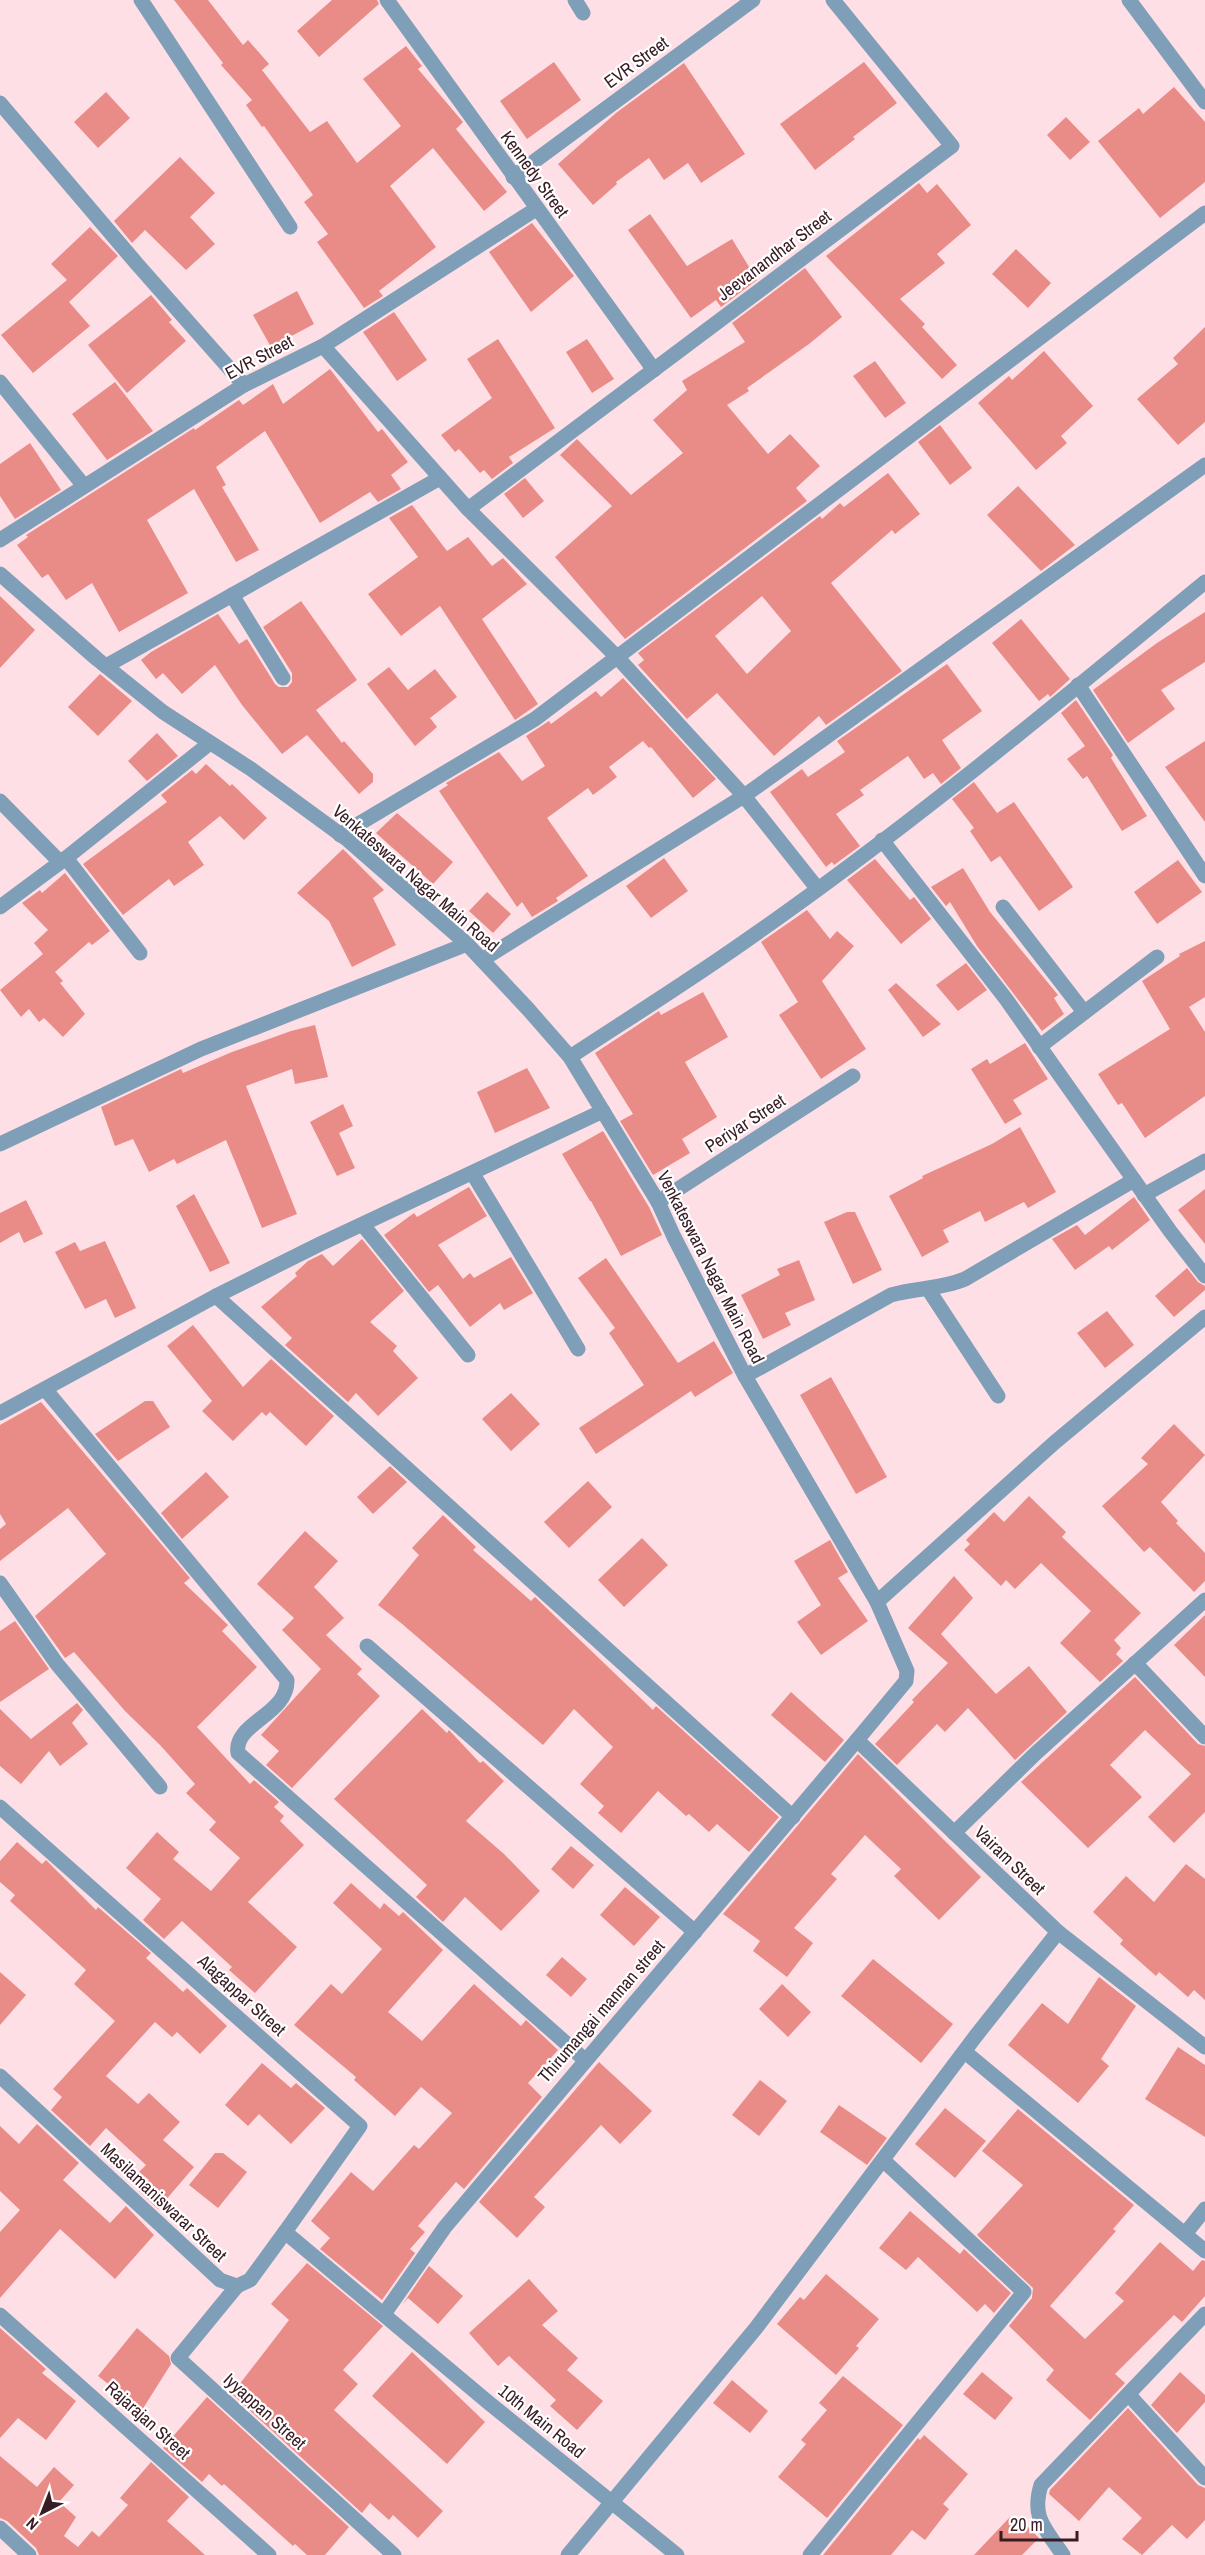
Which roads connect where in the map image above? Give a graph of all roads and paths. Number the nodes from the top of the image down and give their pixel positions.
1 (141, 0) edge
2 (387, 0) edge
3 (753, 0) edge
4 (833, 0) edge
5 (1129, 0) edge
6 (1205, 102) edge
7 (0, 103) edge
8 (513, 177) junction
9 (536, 209) junction
10 (1205, 213) edge
11 (290, 227) dead end
12 (323, 346) junction
13 (654, 370) junction
14 (0, 382) edge
15 (244, 385) junction
16 (1205, 465) edge
17 (440, 478) junction
18 (84, 486) junction
19 (468, 509) junction
20 (0, 540) edge
21 (0, 575) edge
22 (1205, 582) edge
23 (232, 595) junction
24 (618, 658) junction
25 (106, 666) junction
26 (283, 678) dead end
27 (1078, 686) junction
28 (210, 743) junction
29 (744, 796) junction
30 (0, 801) edge
31 (340, 835) junction
32 (882, 840) junction
33 (63, 860) junction
34 (1205, 876) edge
35 (817, 888) junction
36 (0, 907) edge
37 (1003, 907) dead end
38 (467, 944) junction
39 (140, 953) dead end
40 (1157, 957) dead end
41 (482, 960) junction
42 (1084, 1012) junction
43 (1039, 1047) junction
44 (570, 1057) junction
45 (853, 1076) dead end
46 (603, 1111) junction
47 (0, 1144) edge
48 (1205, 1161) edge
49 (473, 1174) junction
50 (1134, 1180) junction
51 (1144, 1195) junction
52 (658, 1202) junction
53 (363, 1225) junction
54 (1205, 1276) edge
55 (928, 1289) junction
56 (216, 1296) junction
57 (1205, 1317) edge
58 (579, 1350) dead end
59 (468, 1355) dead end
60 (745, 1376) junction
61 (45, 1389) junction
62 (998, 1396) dead end
63 (0, 1413) edge
64 (0, 1583) edge
65 (1205, 1600) edge
66 (877, 1602) junction
67 (367, 1646) dead end
68 (1135, 1663) junction
69 (1205, 1737) edge
70 (857, 1740) junction
71 (160, 1787) dead end
72 (0, 1807) edge
73 (793, 1816) junction
74 (954, 1833) junction
75 (695, 1932) junction
76 (1058, 1932) junction
77 (1205, 2047) edge
78 (965, 2052) junction
79 (585, 2060) junction
80 (0, 2076) edge
81 (882, 2160) junction
82 (1205, 2209) edge
83 (285, 2232) junction
84 (1185, 2234) junction
85 (1205, 2251) edge
86 (237, 2286) junction
87 (384, 2314) junction
88 (1205, 2314) edge
89 (0, 2315) edge
90 (1129, 2395) junction
91 (1205, 2478) edge
92 (612, 2503) junction
93 (0, 2528) edge
94 (29, 2555) edge
95 (269, 2555) edge
96 (394, 2555) edge
97 (568, 2555) edge
98 (677, 2555) edge
99 (810, 2555) edge
100 (1063, 2555) edge

1 - 11 street
2 - 8 street, Kennedy Street
3 - 8 street, EVR Street
4 - 13 street, Jeevanandhar Street
5 - 6 street
7 - 15 street
8 - 9 street, Kennedy Street
9 - 12 street, EVR Street
9 - 13 street, Kennedy Street
10 - 24 street
12 - 15 street, EVR Street
12 - 17 street
13 - 19 street, Jeevanandhar Street
14 - 18 street
15 - 18 street, EVR Street
16 - 29 street
17 - 19 street
17 - 23 street
18 - 20 street, EVR Street
19 - 24 street
21 - 25 street, Venkateswara Nagar Main Road
22 - 27 street
23 - 25 street
23 - 26 street
24 - 29 street
24 - 31 street
25 - 28 street, Venkateswara Nagar Main Road
27 - 32 street
27 - 34 street
28 - 31 street, Venkateswara Nagar Main Road
28 - 33 street
29 - 35 street
29 - 41 street
30 - 33 street
31 - 38 street, Venkateswara Nagar Main Road
32 - 35 street
32 - 43 street
33 - 36 street
33 - 39 street
35 - 44 street
37 - 42 street
38 - 41 street, Venkateswara Nagar Main Road
38 - 47 street
40 - 42 street
41 - 44 street, Venkateswara Nagar Main Road
42 - 43 street
43 - 50 street
44 - 46 street, Venkateswara Nagar Main Road
45 - 52 street, Periyar Street
46 - 49 street
46 - 52 street, Venkateswara Nagar Main Road
48 - 51 street
49 - 53 street
49 - 58 street
50 - 51 street
50 - 55 street
51 - 54 street
52 - 60 street, Venkateswara Nagar Main Road
53 - 56 street
53 - 59 street
55 - 60 street
55 - 62 street
56 - 61 street
56 - 73 street
57 - 66 street
60 - 66 street, Venkateswara Nagar Main Road
61 - 63 street
61 - 79 street
64 - 71 street
65 - 68 street
66 - 70 street, Venkateswara Nagar Main Road
67 - 75 street
68 - 69 street
68 - 74 street
70 - 73 street, Thirumangai mannan street
70 - 74 street, Vairam Street
72 - 83 street, Alagappar Street
73 - 75 street, Thirumangai mannan street
74 - 76 street, Vairam Street
75 - 79 street, Thirumangai mannan street
76 - 77 street, Vairam Street
76 - 78 street
78 - 81 street
78 - 84 street
79 - 87 street, Thirumangai mannan street
80 - 86 street, Masilamaniswarar Street
81 - 92 street
81 - 99 street
82 - 84 street
83 - 86 street
83 - 87 street
84 - 85 street
86 - 96 street, Iyyappan Street
87 - 92 street, 10th Main Road
88 - 90 street
89 - 95 street, Rajarajan Street
90 - 91 street
90 - 100 street
92 - 97 street
92 - 98 street, 10th Main Road
93 - 94 street

